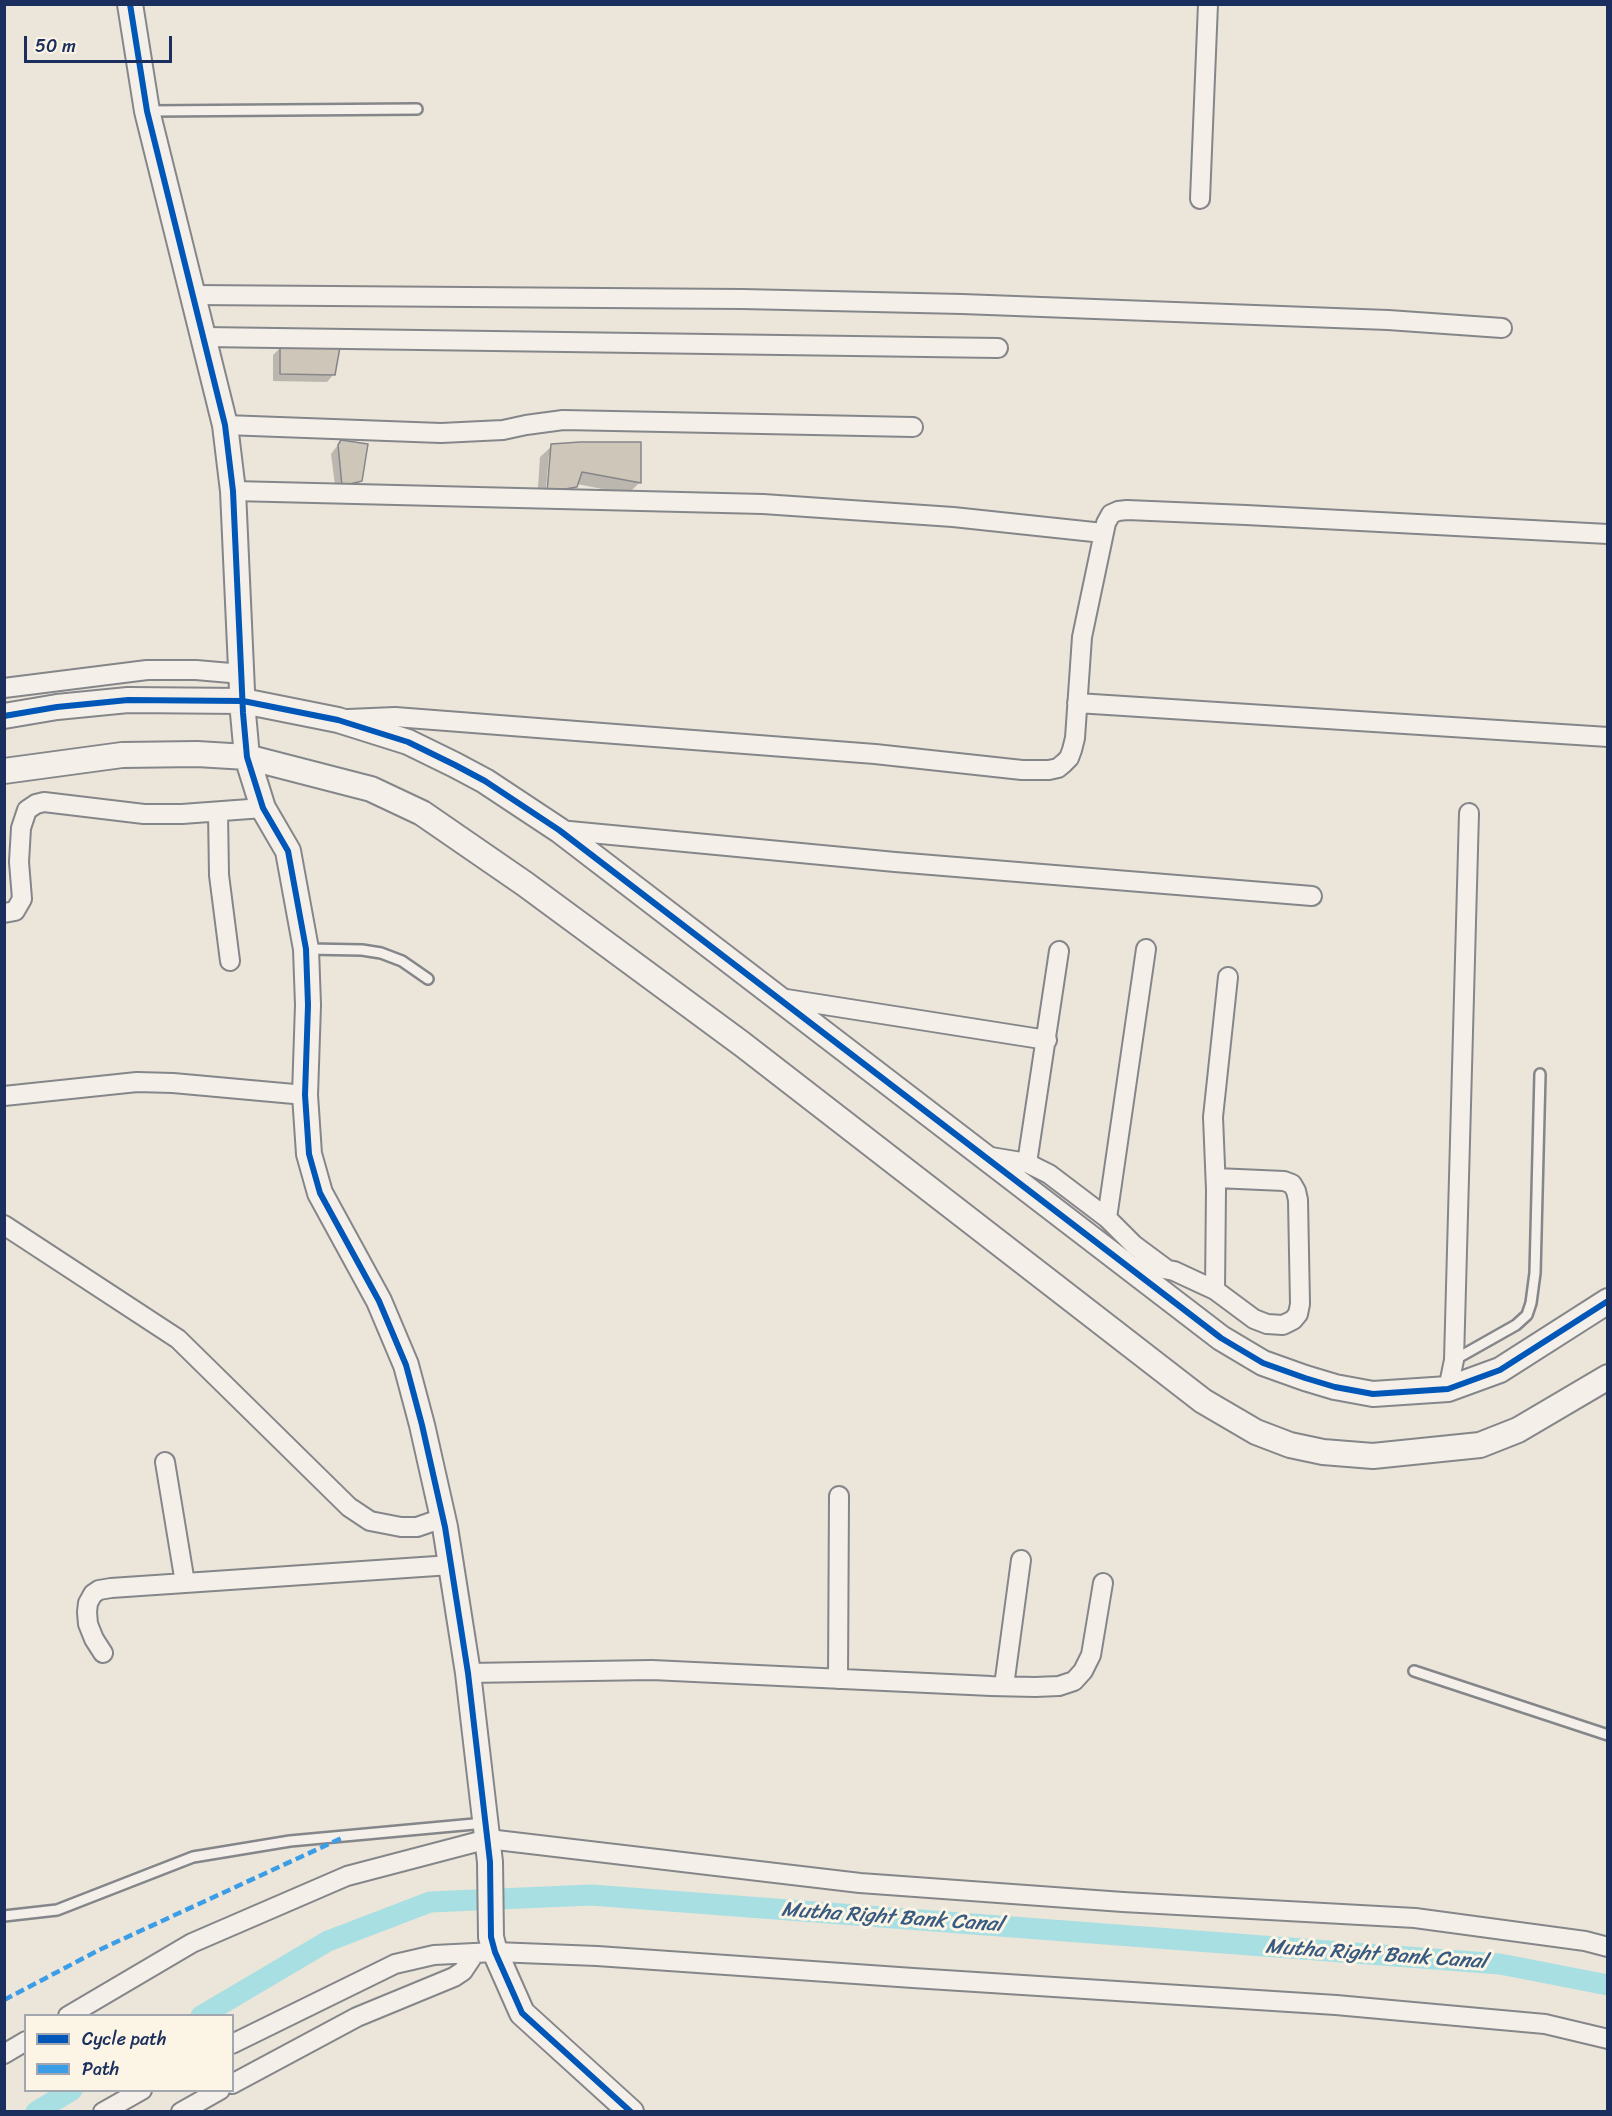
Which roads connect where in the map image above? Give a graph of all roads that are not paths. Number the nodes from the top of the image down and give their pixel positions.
1 (130, 4) edge
2 (1208, 4) edge
3 (417, 109) dead end
4 (147, 111) junction
5 (1200, 199) dead end
6 (192, 295) junction
7 (1502, 328) dead end
8 (204, 337) junction
9 (998, 348) dead end
10 (225, 425) junction
11 (913, 427) dead end
12 (233, 491) junction
13 (1103, 533) junction
14 (1608, 534) edge
15 (242, 674) junction
16 (4, 688) edge
17 (1077, 703) junction
18 (243, 707) junction
19 (4, 716) edge
20 (338, 720) junction
21 (1608, 737) edge
22 (247, 753) junction
23 (4, 771) edge
24 (263, 808) junction
25 (218, 812) junction
26 (1470, 813) dead end
27 (559, 830) junction
28 (1312, 896) dead end
29 (4, 913) edge
30 (306, 949) junction
31 (1146, 949) dead end
32 (1059, 951) dead end
33 (230, 961) dead end
34 (1228, 977) dead end
35 (428, 979) dead end
36 (775, 998) junction
37 (1047, 1040) junction
38 (1540, 1074) dead end
39 (305, 1095) junction
40 (4, 1096) edge
41 (985, 1156) junction
42 (1027, 1163) junction
43 (1216, 1178) junction
44 (1107, 1218) junction
45 (4, 1224) edge
46 (1125, 1266) junction
47 (1165, 1268) junction
48 (1215, 1290) junction
49 (1608, 1301) edge
50 (1454, 1360) junction
51 (1608, 1377) edge
52 (1448, 1389) junction
53 (165, 1462) dead end
54 (840, 1496) dead end
55 (443, 1518) junction
56 (1021, 1560) dead end
57 (451, 1565) junction
58 (185, 1583) junction
59 (1103, 1583) dead end
60 (103, 1653) dead end
61 (1414, 1671) dead end
62 (468, 1673) junction
63 (838, 1679) junction
64 (1004, 1686) junction
65 (1608, 1735) edge
66 (488, 1841) junction
67 (4, 1916) edge
68 (1608, 1947) edge
69 (487, 1948) junction
70 (71, 2014) edge
71 (1608, 2040) edge
72 (24, 2042) edge
73 (234, 2043) edge
74 (4, 2054) edge
75 (234, 2083) edge
76 (140, 2092) edge
77 (218, 2092) edge
78 (103, 2112) edge
79 (181, 2112) edge
80 (631, 2112) edge

1 - 4 street
2 - 5 street
3 - 4 lane
4 - 6 street
6 - 7 street
6 - 8 street
8 - 9 street
8 - 10 street
10 - 11 street
10 - 12 street
12 - 13 street
12 - 15 street
13 - 14 street
13 - 17 street
15 - 16 street
15 - 18 street
17 - 20 street
17 - 21 street
18 - 19 street
18 - 20 street
18 - 22 street
20 - 27 street
22 - 23 street
22 - 24 street
22 - 51 street
24 - 25 street
24 - 30 street
25 - 29 street
25 - 33 street
26 - 50 street
27 - 28 street
27 - 36 street
30 - 35 lane
30 - 39 street
31 - 44 street
32 - 37 street
34 - 43 street
36 - 37 street
36 - 41 street
37 - 42 street
38 - 50 lane
39 - 40 street
39 - 55 street
41 - 42 street
41 - 46 street
42 - 44 street
43 - 48 street
43 - 48 street
44 - 47 street
45 - 55 street
46 - 47 street
46 - 52 street
47 - 48 street
49 - 52 street
50 - 52 street
53 - 58 street
54 - 63 street
55 - 57 street
56 - 64 street
57 - 58 street
57 - 62 street
58 - 60 street
59 - 64 street
61 - 65 lane
62 - 63 street
62 - 66 street
63 - 64 street
66 - 67 lane
66 - 68 street
66 - 69 street
66 - 70 street
69 - 71 street
69 - 73 street
69 - 75 street
69 - 80 street
72 - 74 street
76 - 78 street
77 - 79 street

